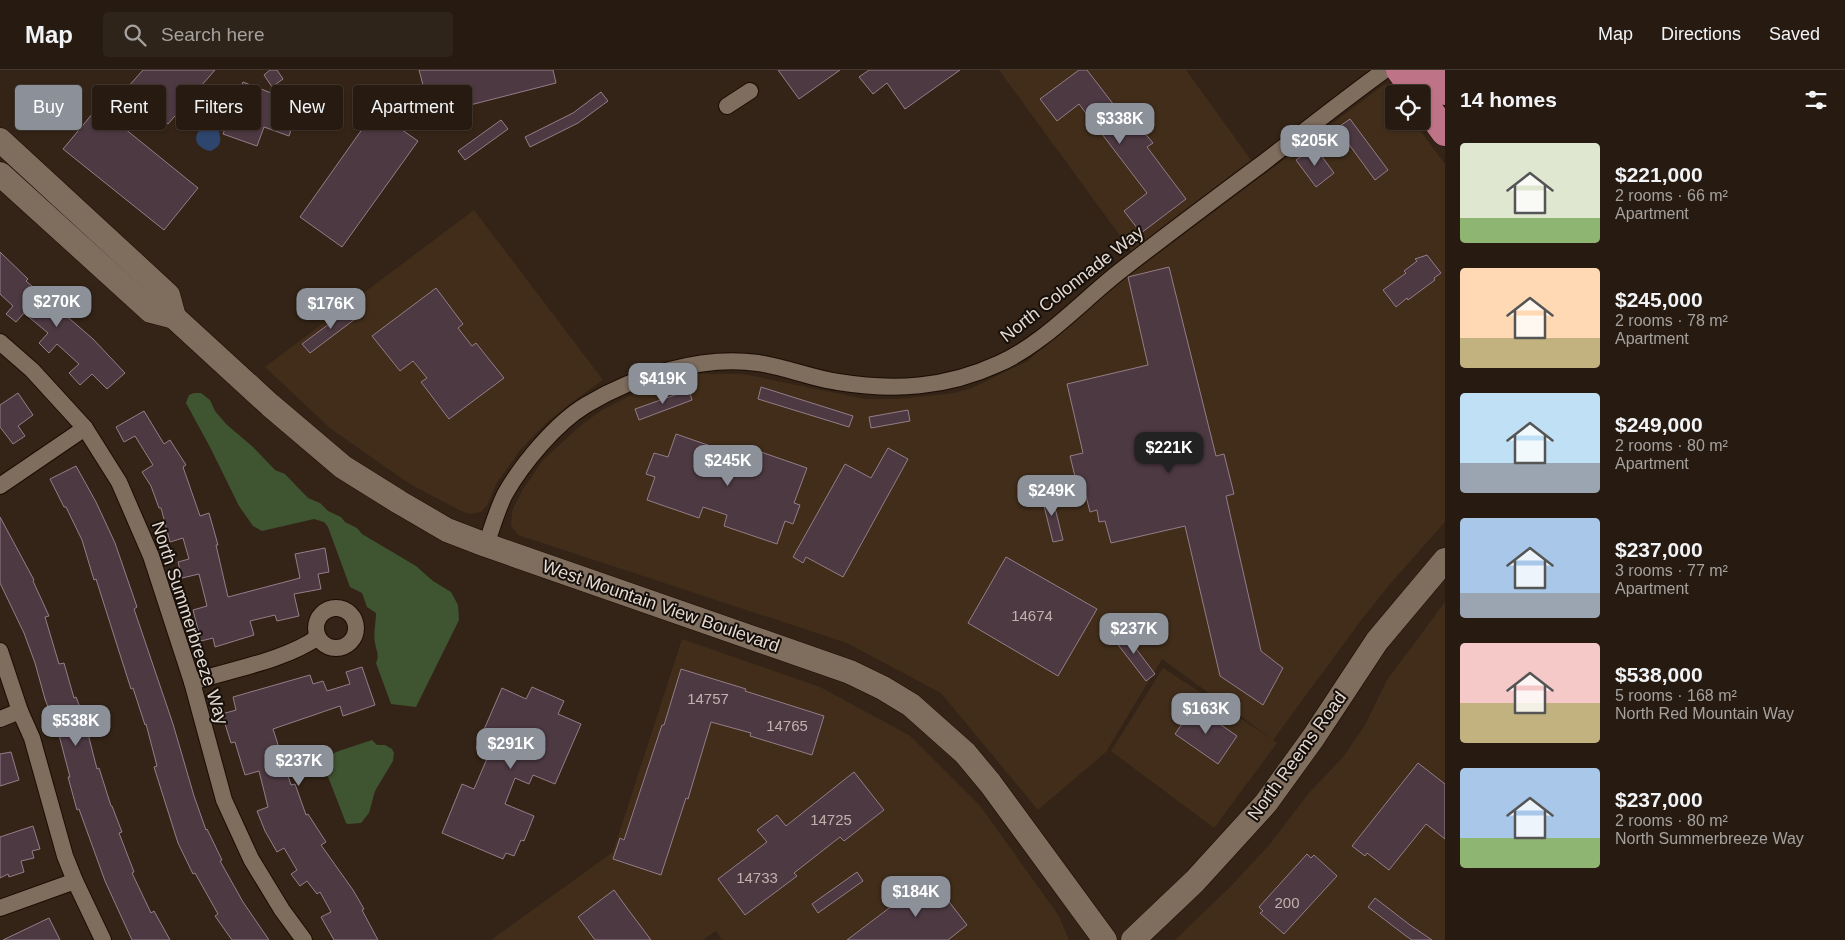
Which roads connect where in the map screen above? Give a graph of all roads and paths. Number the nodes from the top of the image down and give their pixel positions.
1 (1385, 70) edge
2 (1400, 70) edge
3 (1426, 70) edge
4 (1411, 85) edge
5 (750, 91) dead end
6 (1445, 91) edge
7 (727, 106) dead end
8 (1430, 111) edge
9 (1445, 132) edge
10 (0, 140) edge
11 (0, 174) edge
12 (174, 316) junction
13 (0, 342) edge
14 (85, 428) junction
15 (0, 486) edge
16 (486, 545) junction
17 (1445, 560) edge
18 (318, 637) dead end
19 (0, 651) edge
20 (192, 682) junction
21 (20, 711) junction
22 (0, 719) edge
23 (74, 880) junction
24 (0, 908) edge
25 (103, 940) edge
26 (304, 940) edge
27 (1105, 940) edge
28 (1133, 940) edge

1 - 16 street, North Colonnade Way
2 - 4 highway
3 - 6 highway
5 - 7 street
8 - 9 highway
10 - 12 street, West Mountain View Boulevard
11 - 12 street, West Mountain View Boulevard
12 - 16 street, West Mountain View Boulevard
13 - 14 street, North Summerbreeze Way
14 - 15 street
14 - 20 street, North Summerbreeze Way
16 - 27 street, West Mountain View Boulevard
17 - 28 street, North Reems Road
18 - 20 street
19 - 21 street
20 - 26 street, North Summerbreeze Way
21 - 22 street
21 - 23 street
23 - 24 street
23 - 25 street

